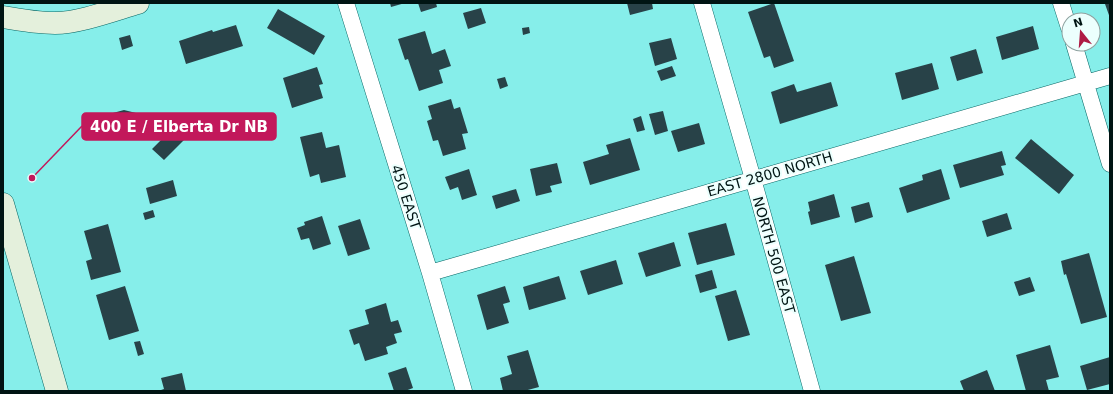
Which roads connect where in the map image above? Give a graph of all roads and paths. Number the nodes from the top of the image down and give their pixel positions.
1 (138, 3) edge
2 (346, 3) edge
3 (702, 3) edge
4 (3, 17) edge
5 (1076, 52) edge
6 (1110, 76) edge
7 (1086, 83) junction
8 (1110, 164) edge
9 (753, 179) junction
10 (3, 204) edge
11 (430, 273) junction
12 (57, 391) edge
13 (464, 391) edge
14 (812, 391) edge

1 - 4 main road
2 - 11 street, 450 EAST
3 - 9 street, NORTH 500 EAST
5 - 7 street
6 - 7 street, EAST 2800 NORTH
7 - 8 street
7 - 9 street, EAST 2800 NORTH
9 - 11 street, EAST 2800 NORTH
9 - 14 street, NORTH 500 EAST
10 - 12 main road
11 - 13 street, 450 EAST

